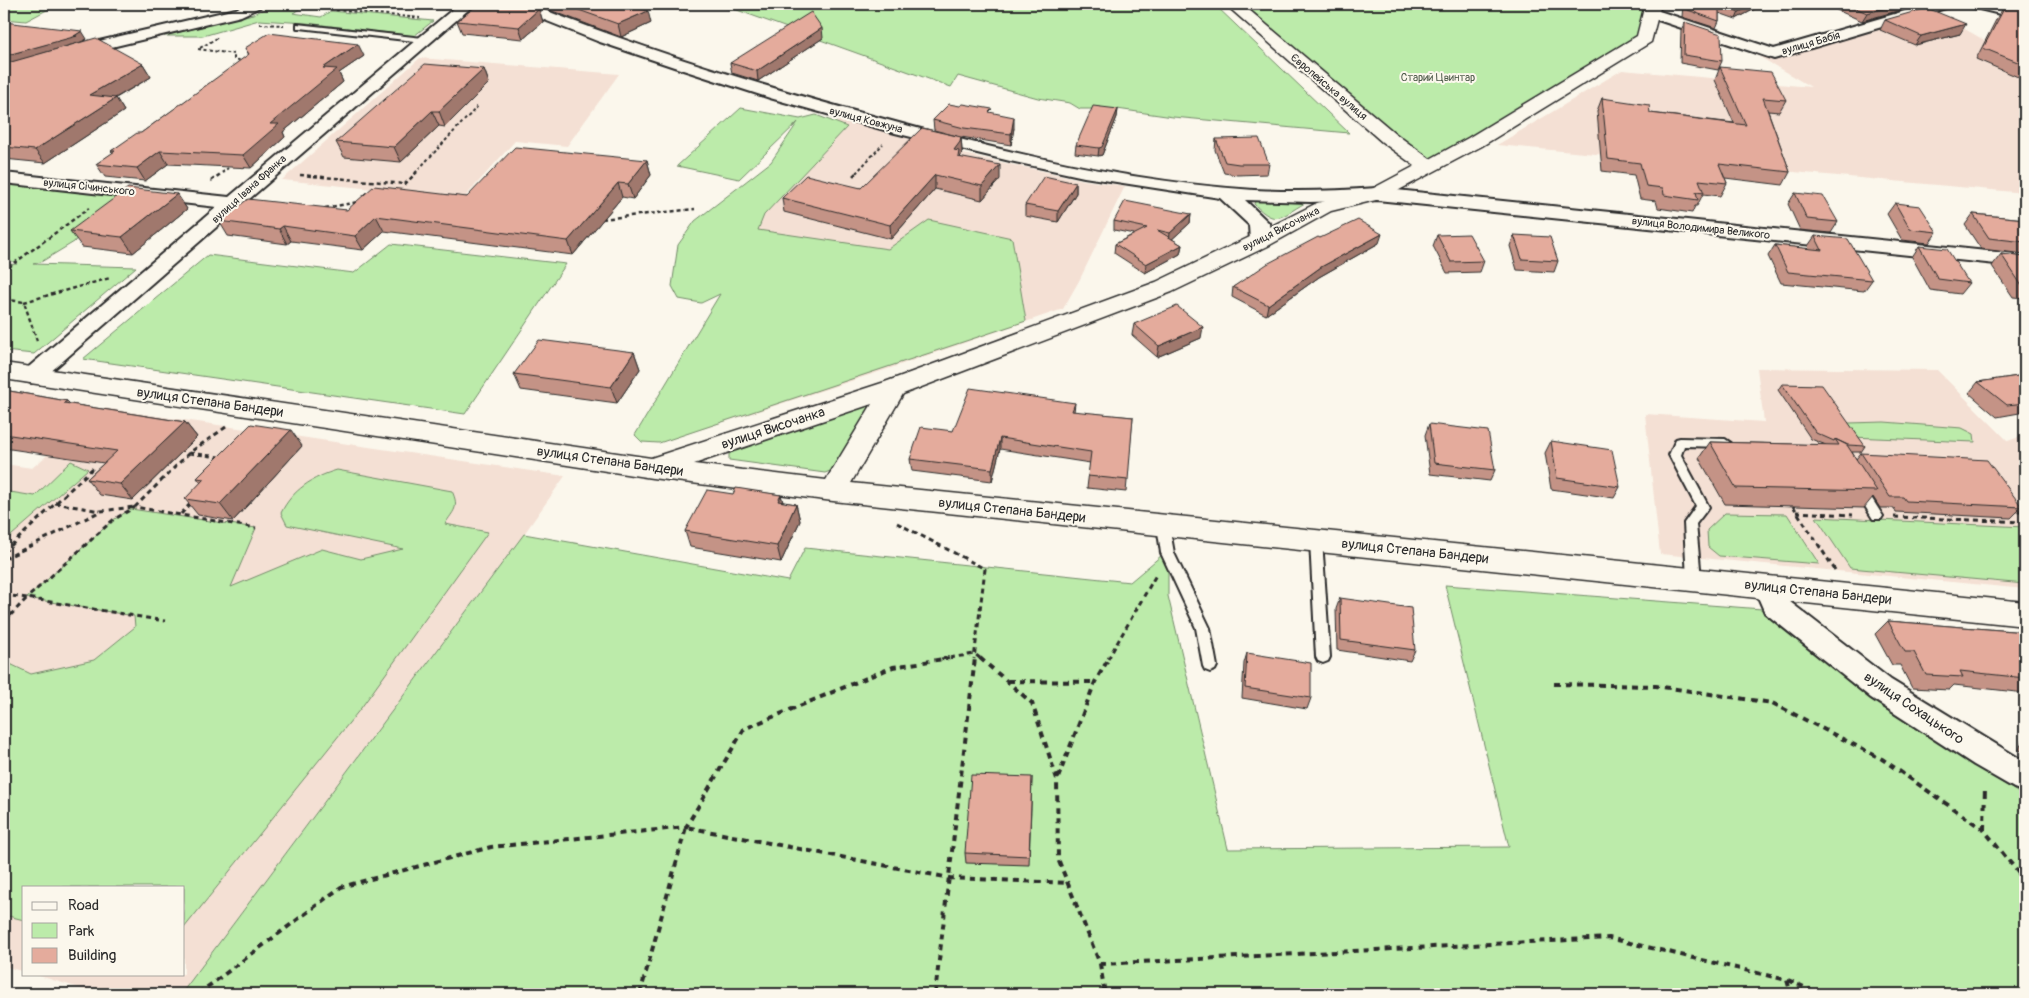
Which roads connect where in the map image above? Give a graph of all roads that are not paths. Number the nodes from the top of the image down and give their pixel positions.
1 (255, 4) edge
2 (468, 4) edge
3 (517, 4) edge
4 (1233, 4) edge
5 (1944, 4) edge
6 (1976, 4) edge
7 (1652, 8) edge
8 (2025, 16) edge
9 (300, 26) road end
10 (93, 32) dead end
11 (137, 36) junction
12 (423, 40) junction
13 (60, 55) edge
14 (1429, 168) junction
15 (4, 178) edge
16 (1226, 194) junction
17 (1377, 194) junction
18 (234, 203) junction
19 (264, 206) edge
20 (1260, 241) junction
21 (2025, 261) edge
22 (4, 371) edge
23 (32, 376) junction
24 (894, 388) junction
25 (1737, 443) edge
26 (652, 468) junction
27 (1854, 479) edge
28 (833, 491) junction
29 (1877, 516) road end
30 (1163, 525) junction
31 (1316, 540) junction
32 (1694, 579) junction
33 (1767, 588) junction
34 (2025, 614) edge
35 (1324, 657) dead end
36 (1210, 666) dead end
37 (2025, 778) edge

1 - 11 street
2 - 12 street, вулиця Івана Франка
3 - 16 street, вулиця Ковжуна
4 - 14 street, Європейська вулиця
5 - 7 street, вулиця Бабія
6 - 8 street
7 - 14 street, вулиця Височанка
9 - 12 lane
10 - 11 street
11 - 13 street
12 - 18 street, вулиця Івана Франка
14 - 17 street, вулиця Височанка
15 - 18 street, вулиця Січинського
16 - 17 street, вулиця Ковжуна
16 - 20 street
17 - 20 street, вулиця Височанка
17 - 21 street, вулиця Володимира Великого
18 - 19 street, вулиця Січинського
18 - 23 street, вулиця Івана Франка
20 - 24 street, вулиця Височанка
22 - 23 street, вулиця Степана Бандери
23 - 26 street, вулиця Степана Бандери
24 - 26 street, вулиця Височанка
24 - 28 street
25 - 32 lane
26 - 28 street, вулиця Степана Бандери
27 - 29 lane
28 - 30 street, вулиця Степана Бандери
30 - 31 street, вулиця Степана Бандери
30 - 36 lane
31 - 32 street, вулиця Степана Бандери
31 - 35 lane
32 - 33 street, вулиця Степана Бандери
33 - 34 street, вулиця Степана Бандери
33 - 37 street, вулиця Сохацького

